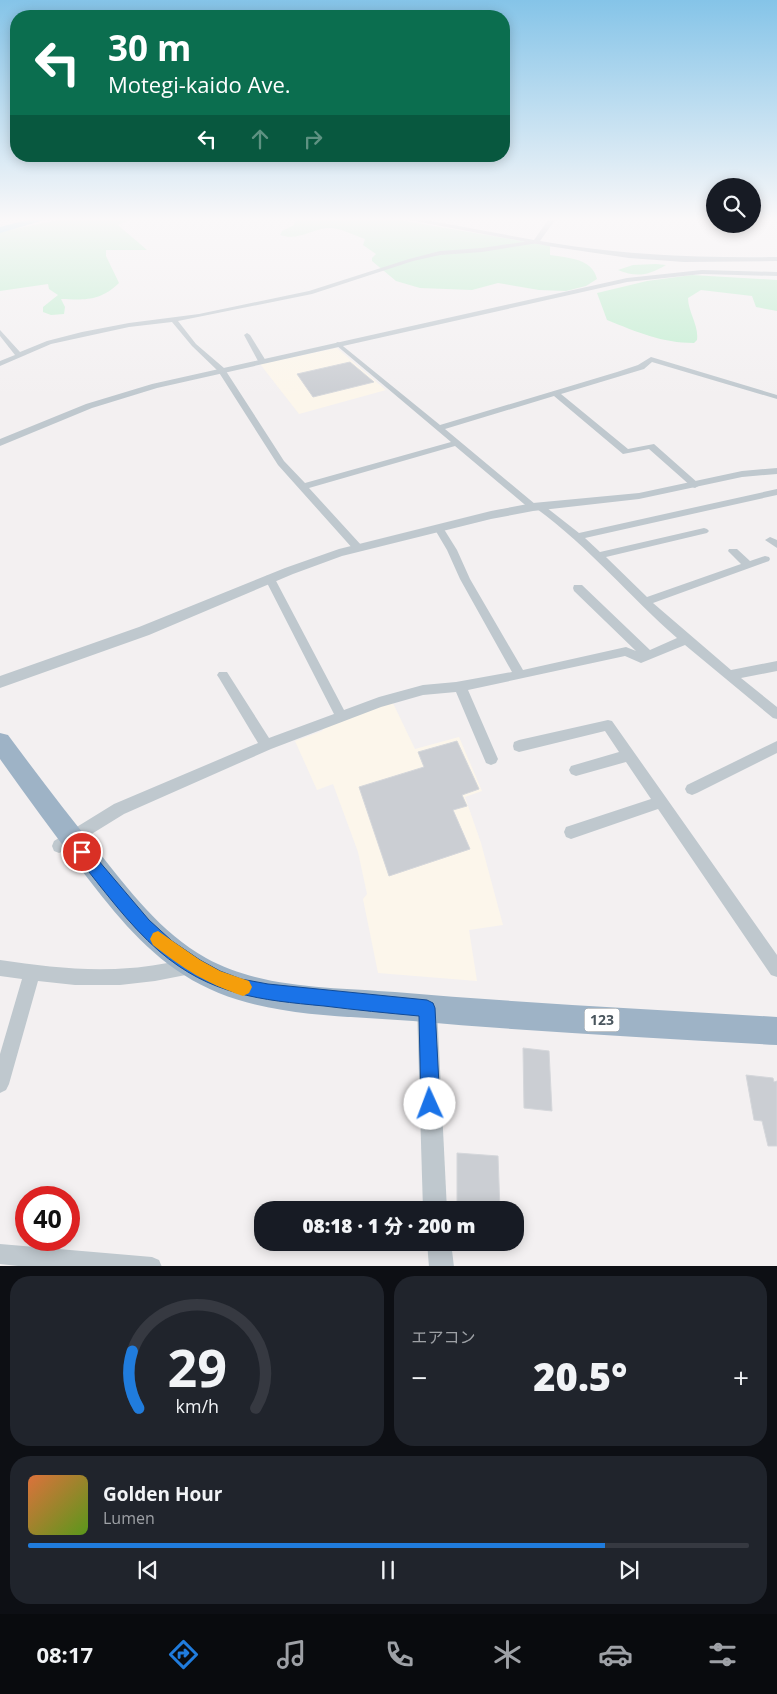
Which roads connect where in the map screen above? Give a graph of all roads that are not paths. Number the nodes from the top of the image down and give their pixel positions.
1 (354, 279) edge
2 (634, 279) edge
3 (174, 320) junction
4 (0, 332) edge
5 (247, 335) dead end
6 (338, 344) junction
7 (19, 355) junction
8 (262, 361) junction
9 (0, 364) edge
10 (221, 370) junction
11 (556, 394) junction
12 (777, 397) edge
13 (440, 428) junction
14 (0, 443) edge
15 (458, 443) junction
16 (777, 471) edge
17 (695, 485) junction
18 (302, 487) junction
19 (777, 492) edge
20 (536, 507) junction
21 (439, 528) junction
22 (704, 532) dead end
23 (578, 536) junction
24 (358, 548) junction
25 (733, 551) dead end
26 (597, 556) junction
27 (765, 558) dead end
28 (748, 565) junction
29 (270, 579) junction
30 (578, 588) dead end
31 (644, 602) junction
32 (685, 640) junction
33 (648, 655) junction
34 (777, 666) edge
35 (223, 675) dead end
36 (520, 675) junction
37 (732, 676) junction
38 (0, 682) edge
39 (460, 686) junction
40 (777, 714) edge
41 (341, 716) junction
42 (0, 742) edge
43 (266, 745) junction
44 (519, 746) dead end
45 (777, 747) edge
46 (629, 755) junction
47 (491, 759) dead end
48 (576, 770) dead end
49 (692, 789) dead end
50 (661, 802) junction
51 (571, 832) dead end
52 (65, 842) junction
53 (194, 966) junction
54 (0, 968) edge
55 (777, 969) edge
56 (32, 973) junction
57 (427, 1008) junction
58 (777, 1031) edge
59 (0, 1084) edge
60 (435, 1201) edge
61 (440, 1251) edge
62 (0, 1254) edge
63 (141, 1266) edge
64 (442, 1266) edge

1 - 3 street
2 - 6 street
3 - 7 street
3 - 10 street
4 - 7 street
5 - 8 street
6 - 8 street
6 - 13 street
7 - 9 street
8 - 10 street
10 - 14 street
10 - 18 street
11 - 12 street
11 - 13 street
11 - 17 street
13 - 15 street
15 - 18 street
15 - 20 street
16 - 17 street
17 - 20 street
18 - 24 street
19 - 23 street
20 - 21 street
20 - 23 street
21 - 24 street
21 - 36 street
22 - 26 street
23 - 26 street
24 - 29 street
25 - 28 street
26 - 31 street
27 - 28 street
28 - 31 street
29 - 38 street
29 - 41 street
30 - 33 street
31 - 32 street
32 - 33 street
32 - 37 street
33 - 36 street
34 - 37 street
35 - 43 street
36 - 39 street
37 - 40 street
39 - 41 street
39 - 47 street
41 - 43 street
42 - 52 highway, 123
43 - 52 street
44 - 46 street
45 - 49 street
46 - 48 street
46 - 50 street
50 - 51 street
50 - 55 street
52 - 53 highway, 123
53 - 56 street
53 - 57 highway, 123
54 - 56 street
56 - 59 street
57 - 58 highway, 123
57 - 60 street
61 - 64 street
62 - 63 street

